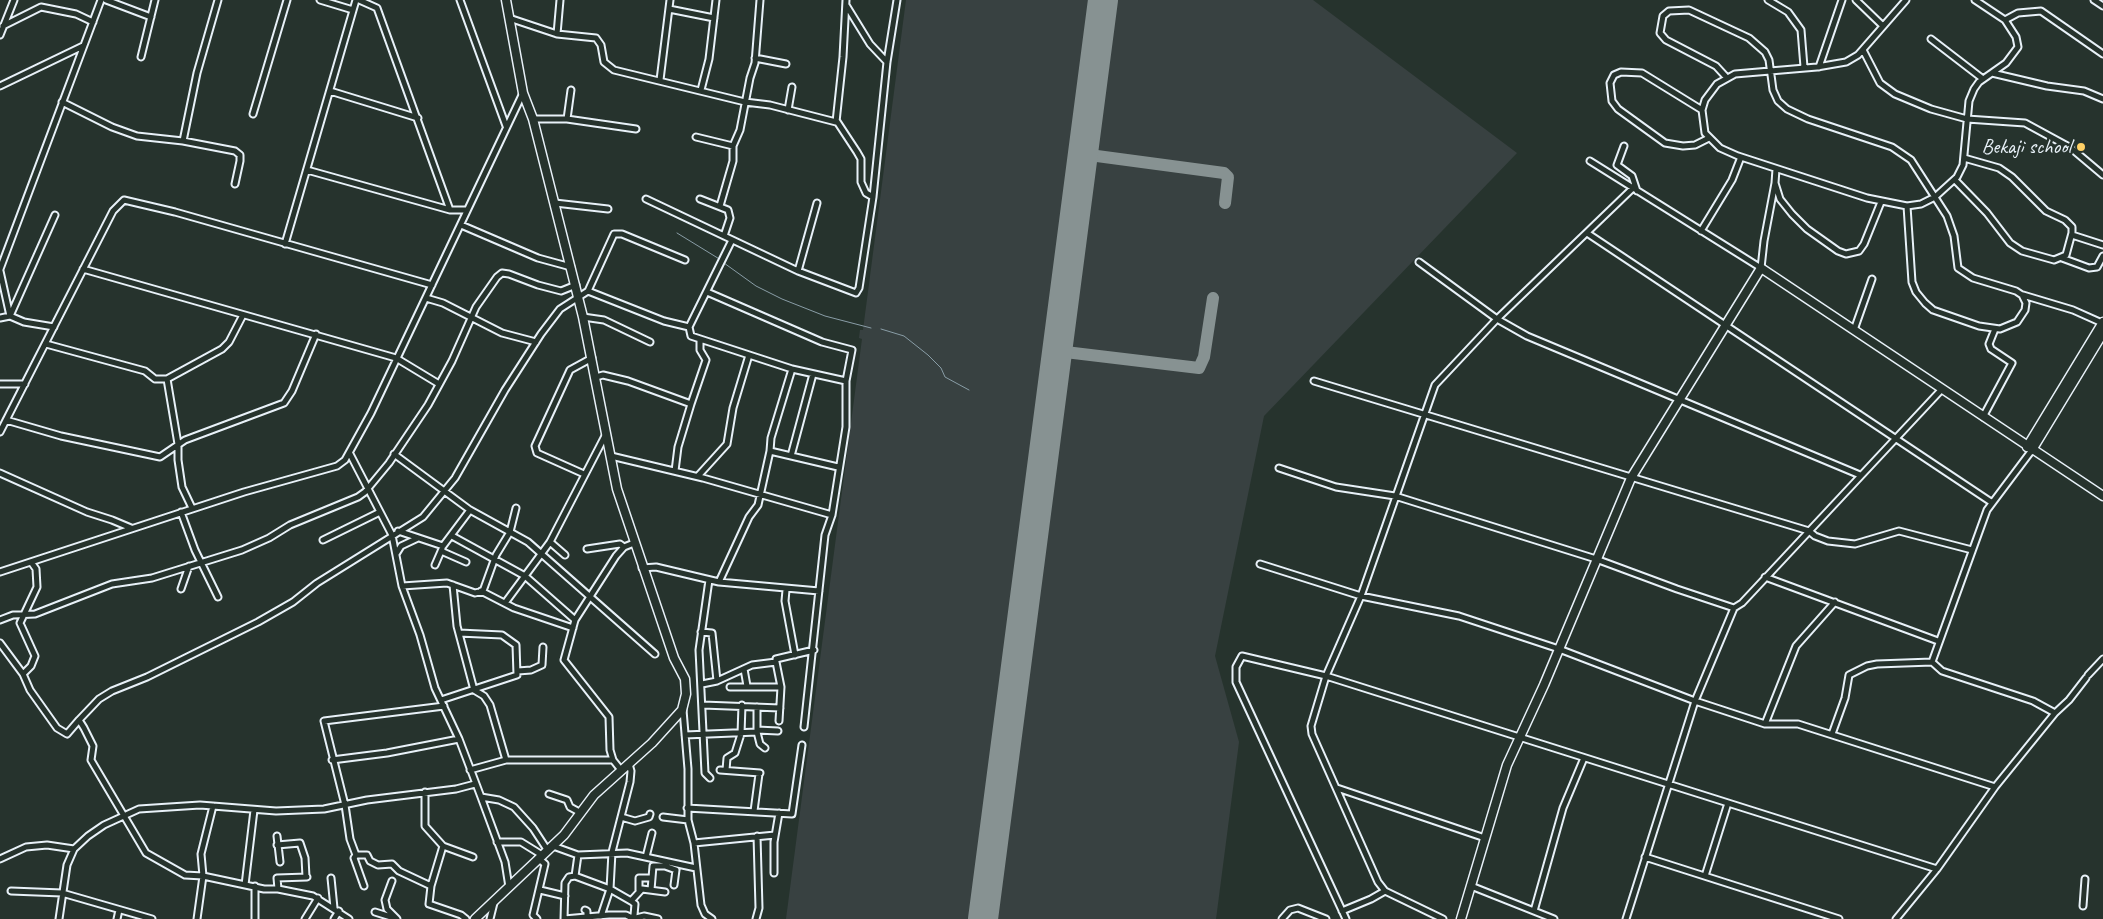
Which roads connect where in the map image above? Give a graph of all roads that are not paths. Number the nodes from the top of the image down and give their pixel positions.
1 (14, 0) edge
2 (101, 0) edge
3 (106, 0) edge
4 (155, 0) edge
5 (218, 0) edge
6 (287, 0) edge
7 (320, 0) edge
8 (357, 0) edge
9 (460, 0) edge
10 (506, 0) edge
11 (560, 0) edge
12 (670, 0) edge
13 (716, 0) edge
14 (760, 0) edge
15 (897, 0) edge
16 (1768, 0) edge
17 (1842, 0) edge
18 (1856, 0) edge
19 (1906, 0) edge
20 (1975, 0) edge
21 (2094, 0) edge
22 (846, 3) edge
23 (2103, 6) edge
24 (669, 9) junction
25 (353, 10) junction
26 (151, 17) junction
27 (508, 18) junction
28 (714, 18) junction
29 (2005, 20) junction
30 (93, 22) junction
31 (3, 26) junction
32 (1883, 26) junction
33 (557, 34) junction
34 (0, 35) edge
35 (1931, 39) dead end
36 (83, 46) junction
37 (1863, 50) junction
38 (2103, 54) edge
39 (141, 58) dead end
40 (755, 58) junction
41 (887, 62) junction
42 (786, 64) dead end
43 (1804, 67) junction
44 (1818, 67) junction
45 (1770, 69) junction
46 (1992, 73) junction
47 (1727, 78) junction
48 (1983, 79) junction
49 (660, 80) junction
50 (0, 86) edge
51 (792, 87) dead end
52 (570, 90) dead end
53 (701, 90) junction
54 (330, 91) junction
55 (523, 93) junction
56 (2103, 99) edge
57 (62, 102) junction
58 (745, 102) junction
59 (788, 110) junction
60 (1702, 110) junction
61 (253, 114) dead end
62 (418, 118) junction
63 (532, 119) junction
64 (567, 119) junction
65 (836, 119) junction
66 (1967, 119) junction
67 (506, 126) junction
68 (636, 129) dead end
69 (696, 137) dead end
70 (1709, 138) junction
71 (183, 141) junction
72 (734, 146) junction
73 (1624, 146) dead end
74 (1741, 157) junction
75 (1964, 158) junction
76 (1590, 161) dead end
77 (1776, 169) junction
78 (307, 170) junction
79 (2103, 174) edge
80 (1955, 180) junction
81 (1775, 183) junction
82 (235, 184) dead end
83 (1635, 189) junction
84 (1935, 197) junction
85 (873, 198) junction
86 (646, 199) dead end
87 (700, 199) dead end
88 (1881, 202) junction
89 (555, 203) junction
90 (817, 203) dead end
91 (720, 206) junction
92 (1907, 206) junction
93 (608, 209) dead end
94 (450, 210) junction
95 (467, 210) junction
96 (55, 215) dead end
97 (461, 225) junction
98 (1700, 231) junction
99 (1586, 233) junction
100 (2072, 235) junction
101 (724, 236) junction
102 (732, 240) junction
103 (285, 244) junction
104 (2103, 245) edge
105 (2103, 256) edge
106 (2062, 258) junction
107 (685, 260) dead end
108 (1420, 262) dead end
109 (571, 267) junction
110 (1761, 268) junction
111 (84, 269) junction
112 (0, 270) edge
113 (798, 271) junction
114 (1872, 279) dead end
115 (432, 285) junction
116 (576, 286) junction
117 (588, 291) junction
118 (707, 292) junction
119 (2022, 295) junction
120 (579, 297) junction
121 (426, 298) junction
122 (243, 315) junction
123 (10, 316) junction
124 (472, 317) junction
125 (583, 317) junction
126 (0, 318) edge
127 (1497, 319) junction
128 (2103, 323) edge
129 (1725, 324) junction
130 (54, 327) junction
131 (690, 327) junction
132 (1995, 329) junction
133 (1854, 330) junction
134 (2103, 333) edge
135 (316, 334) junction
136 (700, 340) junction
137 (536, 342) junction
138 (650, 342) dead end
139 (46, 344) junction
140 (2088, 352) junction
141 (749, 355) junction
142 (396, 358) junction
143 (592, 358) junction
144 (792, 369) junction
145 (812, 374) junction
146 (596, 377) junction
147 (167, 379) junction
148 (846, 381) junction
149 (1314, 381) dead end
150 (0, 384) edge
151 (25, 384) junction
152 (439, 384) junction
153 (1942, 389) junction
154 (1678, 399) junction
155 (691, 404) junction
156 (1424, 414) junction
157 (1983, 417) junction
158 (6, 420) junction
159 (0, 432) edge
160 (607, 432) junction
161 (2036, 437) junction
162 (1897, 438) junction
163 (2017, 440) junction
164 (178, 444) junction
165 (2030, 448) junction
166 (770, 451) junction
167 (350, 454) junction
168 (394, 454) junction
169 (611, 456) junction
170 (791, 456) junction
171 (2041, 456) junction
172 (838, 467) junction
173 (1279, 468) dead end
174 (675, 470) junction
175 (0, 473) edge
176 (584, 474) junction
177 (1860, 474) junction
178 (698, 476) junction
179 (1631, 478) junction
180 (368, 488) junction
181 (444, 491) junction
182 (760, 494) junction
183 (1395, 496) junction
184 (2103, 496) edge
185 (1992, 502) junction
186 (192, 508) junction
187 (516, 508) dead end
188 (470, 510) junction
189 (181, 512) junction
190 (380, 512) junction
191 (832, 516) junction
192 (131, 528) junction
193 (398, 531) junction
194 (1809, 531) junction
195 (510, 532) junction
196 (392, 535) junction
197 (452, 536) junction
198 (418, 538) junction
199 (323, 540) dead end
200 (550, 542) junction
201 (634, 542) junction
202 (624, 547) junction
203 (442, 549) junction
204 (587, 549) dead end
205 (1972, 550) junction
206 (541, 553) junction
207 (564, 555) dead end
208 (395, 557) junction
209 (495, 558) junction
210 (1596, 559) junction
211 (31, 562) junction
212 (202, 562) junction
213 (466, 562) dead end
214 (1260, 564) dead end
215 (435, 565) dead end
216 (189, 566) junction
217 (642, 568) junction
218 (0, 572) edge
219 (525, 576) junction
220 (1765, 577) junction
221 (709, 580) junction
222 (719, 582) junction
223 (453, 585) junction
224 (402, 586) junction
225 (181, 590) dead end
226 (481, 590) junction
227 (786, 590) junction
228 (819, 591) junction
229 (1361, 596) junction
230 (218, 597) dead end
231 (590, 597) junction
232 (1836, 602) junction
233 (505, 603) junction
234 (1734, 608) junction
235 (23, 614) junction
236 (568, 615) junction
237 (0, 620) edge
238 (575, 620) junction
239 (564, 625) junction
240 (573, 628) junction
241 (701, 632) junction
242 (459, 634) junction
243 (1938, 641) junction
244 (0, 643) edge
245 (543, 647) dead end
246 (1559, 649) junction
247 (814, 650) junction
248 (654, 654) dead end
249 (795, 655) junction
250 (2103, 659) edge
251 (776, 662) junction
252 (1932, 662) junction
253 (744, 669) junction
254 (518, 671) junction
255 (23, 674) junction
256 (1326, 676) junction
257 (717, 681) junction
258 (702, 684) junction
259 (747, 686) junction
260 (730, 687) dead end
261 (781, 687) junction
262 (474, 690) junction
263 (441, 700) junction
264 (1695, 701) junction
265 (703, 705) junction
266 (742, 705) junction
267 (444, 706) junction
268 (756, 707) junction
269 (780, 708) junction
270 (682, 710) junction
271 (2055, 713) junction
272 (79, 720) junction
273 (779, 721) dead end
274 (1765, 724) junction
275 (804, 727) dead end
276 (757, 731) junction
277 (778, 731) dead end
278 (741, 734) junction
279 (1832, 734) junction
280 (685, 735) junction
281 (704, 735) junction
282 (1520, 737) junction
283 (458, 739) junction
284 (802, 746) dead end
285 (765, 748) dead end
286 (1584, 758) junction
287 (332, 760) junction
288 (506, 760) junction
289 (613, 760) junction
290 (629, 764) junction
291 (470, 770) junction
292 (621, 770) junction
293 (710, 778) dead end
294 (1668, 783) junction
295 (475, 784) junction
296 (1994, 787) junction
297 (1336, 788) junction
298 (425, 792) junction
299 (549, 794) dead end
300 (481, 797) junction
301 (1728, 803) junction
302 (345, 805) junction
303 (213, 806) junction
304 (687, 808) junction
305 (254, 810) junction
306 (754, 811) junction
307 (580, 813) junction
308 (779, 813) junction
309 (650, 814) dead end
310 (123, 815) junction
311 (621, 817) junction
312 (663, 817) dead end
313 (688, 820) junction
314 (652, 833) dead end
315 (775, 835) junction
316 (277, 836) dead end
317 (757, 836) junction
318 (1485, 838) junction
319 (497, 842) junction
320 (694, 843) junction
321 (277, 845) junction
322 (443, 846) junction
323 (74, 850) junction
324 (612, 852) junction
325 (545, 853) junction
326 (356, 854) junction
327 (578, 855) junction
328 (646, 856) junction
329 (1646, 856) junction
330 (473, 857) dead end
331 (0, 859) edge
332 (280, 862) dead end
333 (696, 868) junction
334 (1936, 869) junction
335 (774, 873) dead end
336 (203, 876) junction
337 (575, 876) junction
338 (1705, 876) junction
339 (331, 878) dead end
340 (651, 878) junction
341 (2085, 879) dead end
342 (392, 881) dead end
343 (245, 885) junction
344 (674, 885) dead end
345 (255, 886) junction
346 (364, 886) dead end
347 (431, 886) junction
348 (1471, 886) junction
349 (509, 887) junction
350 (278, 889) junction
351 (610, 889) junction
352 (540, 890) junction
353 (639, 890) junction
354 (651, 890) junction
355 (11, 891) dead end
356 (1384, 891) junction
357 (665, 892) dead end
358 (62, 893) junction
359 (565, 896) junction
360 (318, 898) junction
361 (631, 901) junction
362 (494, 903) junction
363 (2083, 906) dead end
364 (337, 909) junction
365 (119, 910) junction
366 (584, 910) dead end
367 (1342, 911) junction
368 (1534, 911) junction
369 (375, 912) dead end
370 (705, 914) junction
371 (602, 917) edge
372 (143, 918) edge
373 (587, 918) edge
374 (59, 919) edge
375 (117, 919) edge
376 (152, 919) edge
377 (197, 919) edge
378 (255, 919) edge
379 (305, 919) edge
380 (334, 919) edge
381 (349, 919) edge
382 (397, 919) edge
383 (466, 919) edge
384 (475, 919) edge
385 (490, 919) edge
386 (538, 919) edge
387 (564, 919) edge
388 (632, 919) edge
389 (658, 919) edge
390 (699, 919) edge
391 (712, 919) edge
392 (756, 919) edge
393 (1282, 919) edge
394 (1326, 919) edge
395 (1346, 919) edge
396 (1444, 919) edge
397 (1461, 919) edge
398 (1554, 919) edge
399 (1626, 919) edge
400 (1839, 919) edge
401 (1896, 919) edge

1 - 31 street
2 - 30 street
3 - 26 street
4 - 26 street
5 - 71 street
6 - 61 street
7 - 25 street
8 - 25 street
8 - 62 street
9 - 67 street
10 - 27 main road
11 - 33 street
12 - 24 street
13 - 28 street
14 - 40 street
15 - 41 street
16 - 43 street
17 - 44 street
18 - 32 street
19 - 32 street
20 - 29 street
21 - 23 street
22 - 41 street
22 - 65 street
24 - 28 street
24 - 49 street
25 - 54 street
26 - 39 street
27 - 33 street
27 - 55 main road
28 - 53 street
29 - 38 street
29 - 46 street
30 - 31 street
30 - 36 street
31 - 34 street
32 - 37 street
33 - 49 street
35 - 48 street
36 - 50 street
36 - 57 street
37 - 44 street
37 - 66 street
40 - 42 street
40 - 58 street
41 - 85 street
43 - 44 street
43 - 45 street
45 - 47 street
45 - 47 street
45 - 84 street
46 - 48 street
46 - 56 street
47 - 60 street
48 - 66 street
49 - 53 street
51 - 59 street
52 - 64 street
53 - 58 street
54 - 62 street
54 - 78 street
55 - 63 main road
55 - 67 street
57 - 71 street
57 - 112 street
58 - 59 street
58 - 72 street
59 - 65 street
60 - 70 street
60 - 70 street
62 - 94 street
63 - 64 street
63 - 89 main road
64 - 68 street
65 - 85 street
66 - 75 street
66 - 79 street
67 - 95 street
69 - 72 street
70 - 74 street
71 - 82 street
72 - 91 street
73 - 83 street
74 - 77 street
74 - 98 street
75 - 80 street
75 - 100 street
76 - 83 street
77 - 81 street
77 - 88 street
78 - 94 street
78 - 103 street
80 - 84 street
80 - 106 street
81 - 88 street
81 - 110 street
83 - 98 street
83 - 99 street
84 - 92 street
84 - 119 street
85 - 113 street
86 - 101 street
87 - 91 street
88 - 92 street
89 - 93 street
89 - 109 main road
90 - 113 street
91 - 101 street
92 - 132 street
94 - 95 street
95 - 97 street
96 - 123 street
97 - 109 street
97 - 115 street
98 - 110 street
99 - 127 street
99 - 129 street
100 - 104 street
100 - 106 street
101 - 102 street
102 - 113 street
102 - 118 street
103 - 111 street
103 - 115 street
105 - 106 street
107 - 117 street
108 - 127 street
109 - 116 main road
110 - 129 main road
110 - 133 main road
111 - 122 street
111 - 130 street
112 - 123 street
114 - 133 street
115 - 121 street
116 - 120 main road
116 - 124 street
117 - 120 street
117 - 131 street
118 - 131 street
118 - 148 street
119 - 128 street
119 - 132 street
120 - 125 main road
120 - 137 street
121 - 124 street
121 - 142 street
122 - 135 street
122 - 147 street
123 - 126 street
123 - 130 street
124 - 137 street
124 - 152 street
125 - 138 street
125 - 143 main road
127 - 154 street
127 - 156 street
128 - 140 main road
129 - 154 main road
129 - 162 street
130 - 139 street
131 - 136 street
132 - 157 street
133 - 153 main road
134 - 140 main road
135 - 142 street
135 - 164 street
136 - 141 street
136 - 155 street
137 - 181 street
139 - 147 street
139 - 151 street
140 - 161 main road
141 - 144 street
141 - 178 street
142 - 152 street
142 - 167 street
143 - 146 main road
143 - 176 street
144 - 145 street
144 - 166 street
145 - 148 street
145 - 170 street
146 - 155 street
146 - 160 main road
147 - 164 street
148 - 172 street
149 - 156 street
150 - 151 street
151 - 158 street
152 - 168 street
153 - 157 main road
153 - 162 street
154 - 177 street
154 - 179 main road
155 - 174 street
156 - 179 street
156 - 183 street
157 - 163 main road
158 - 159 street
158 - 164 street
160 - 169 main road
160 - 176 street
161 - 163 main road
161 - 165 main road
161 - 171 main road
162 - 177 street
162 - 185 street
163 - 165 main road
164 - 186 street
165 - 171 main road
165 - 185 street
166 - 170 street
166 - 182 street
167 - 180 street
167 - 186 street
168 - 180 street
168 - 181 street
169 - 174 street
169 - 201 main road
170 - 172 street
171 - 184 main road
172 - 191 street
173 - 183 street
174 - 178 street
175 - 192 street
176 - 200 street
177 - 194 street
178 - 182 street
179 - 194 street
179 - 210 main road
180 - 190 street
180 - 212 street
181 - 188 street
181 - 193 street
182 - 191 street
182 - 222 street
183 - 210 street
183 - 229 street
185 - 205 street
186 - 189 street
187 - 195 street
188 - 195 street
188 - 197 street
189 - 192 street
189 - 212 street
190 - 196 street
190 - 199 street
191 - 228 street
192 - 211 street
193 - 196 street
193 - 198 street
194 - 205 street
194 - 220 street
195 - 206 street
195 - 209 street
196 - 208 street
196 - 272 street
197 - 203 street
197 - 209 street
198 - 203 street
198 - 208 street
200 - 206 street
200 - 207 street
201 - 202 street
201 - 217 main road
202 - 204 street
202 - 231 street
203 - 213 street
203 - 215 street
205 - 243 street
206 - 219 street
206 - 231 street
208 - 224 street
209 - 219 street
209 - 226 street
210 - 234 street
210 - 246 main road
211 - 218 street
211 - 235 street
212 - 216 street
212 - 230 street
214 - 229 street
216 - 225 street
216 - 235 street
217 - 221 street
217 - 270 main road
219 - 233 street
219 - 236 street
220 - 232 street
220 - 234 street
221 - 222 street
221 - 241 street
222 - 227 street
223 - 224 street
223 - 226 street
223 - 242 street
224 - 263 street
226 - 233 street
227 - 228 street
227 - 249 street
228 - 247 street
229 - 246 street
229 - 256 street
231 - 238 street
231 - 248 street
232 - 243 street
232 - 274 street
233 - 239 street
234 - 264 street
235 - 237 street
235 - 255 street
236 - 238 street
236 - 239 street
238 - 240 street
239 - 240 street
240 - 289 street
241 - 257 street
241 - 258 street
242 - 254 street
242 - 262 street
243 - 252 street
244 - 255 street
245 - 254 street
246 - 264 street
246 - 282 main road
247 - 249 street
247 - 275 street
249 - 251 street
250 - 271 street
251 - 253 street
251 - 261 street
252 - 271 street
252 - 279 street
253 - 257 street
253 - 259 street
254 - 262 street
255 - 272 street
256 - 282 street
256 - 297 street
256 - 367 street
257 - 258 street
258 - 265 street
259 - 260 street
259 - 261 street
261 - 269 street
262 - 263 street
262 - 288 street
263 - 267 street
264 - 274 street
264 - 294 street
265 - 266 street
265 - 281 street
266 - 268 street
266 - 278 street
267 - 283 street
267 - 287 street
268 - 269 street
268 - 276 street
269 - 273 street
270 - 280 street
270 - 290 main road
271 - 296 street
272 - 310 street
274 - 279 street
276 - 277 street
276 - 278 street
276 - 285 street
278 - 281 street
278 - 306 street
279 - 296 street
280 - 281 street
280 - 304 street
281 - 293 street
282 - 286 street
282 - 318 main road
283 - 287 street
283 - 291 street
284 - 308 street
286 - 294 street
286 - 368 street
287 - 302 street
288 - 289 street
288 - 291 street
289 - 292 street
290 - 292 main road
290 - 311 street
291 - 295 street
292 - 307 main road
294 - 301 street
294 - 329 street
295 - 298 street
295 - 300 street
296 - 334 street
297 - 318 street
297 - 356 street
298 - 302 street
298 - 322 street
299 - 307 street
300 - 319 street
300 - 325 street
301 - 334 street
301 - 338 street
302 - 305 street
302 - 326 street
303 - 305 street
303 - 310 street
303 - 336 street
304 - 306 street
304 - 313 street
305 - 343 street
306 - 308 street
307 - 325 main road
308 - 315 street
309 - 311 street
310 - 323 street
310 - 336 street
311 - 324 street
312 - 313 street
313 - 320 street
314 - 328 street
315 - 317 street
315 - 335 street
316 - 321 street
317 - 320 street
317 - 392 street
318 - 348 main road
319 - 325 street
319 - 349 street
320 - 333 street
321 - 332 street
321 - 350 street
322 - 330 street
322 - 347 street
323 - 331 street
323 - 358 street
324 - 327 street
324 - 328 street
324 - 351 street
325 - 327 street
325 - 349 main road
325 - 352 street
326 - 346 street
326 - 347 street
327 - 337 street
328 - 333 street
329 - 338 street
329 - 399 street
333 - 370 street
334 - 401 street
336 - 343 street
336 - 377 street
337 - 351 street
337 - 359 street
338 - 400 street
339 - 364 street
340 - 344 street
340 - 353 street
340 - 354 street
341 - 363 street
342 - 382 street
343 - 345 street
345 - 350 street
345 - 378 street
347 - 383 street
348 - 368 street
348 - 397 main road
349 - 362 main road
350 - 360 street
351 - 361 street
351 - 371 street
352 - 359 street
352 - 386 street
353 - 354 street
353 - 361 street
354 - 357 street
355 - 358 street
356 - 367 street
356 - 396 street
358 - 365 street
358 - 374 street
359 - 387 street
360 - 364 street
360 - 379 street
361 - 388 street
362 - 384 main road
362 - 385 street
364 - 380 street
364 - 381 street
365 - 372 street
365 - 375 street
366 - 373 street
367 - 395 street
368 - 398 street
369 - 382 street
370 - 390 street
370 - 391 street
371 - 373 street
371 - 388 street
372 - 376 street
373 - 387 street
388 - 389 street
393 - 394 street

